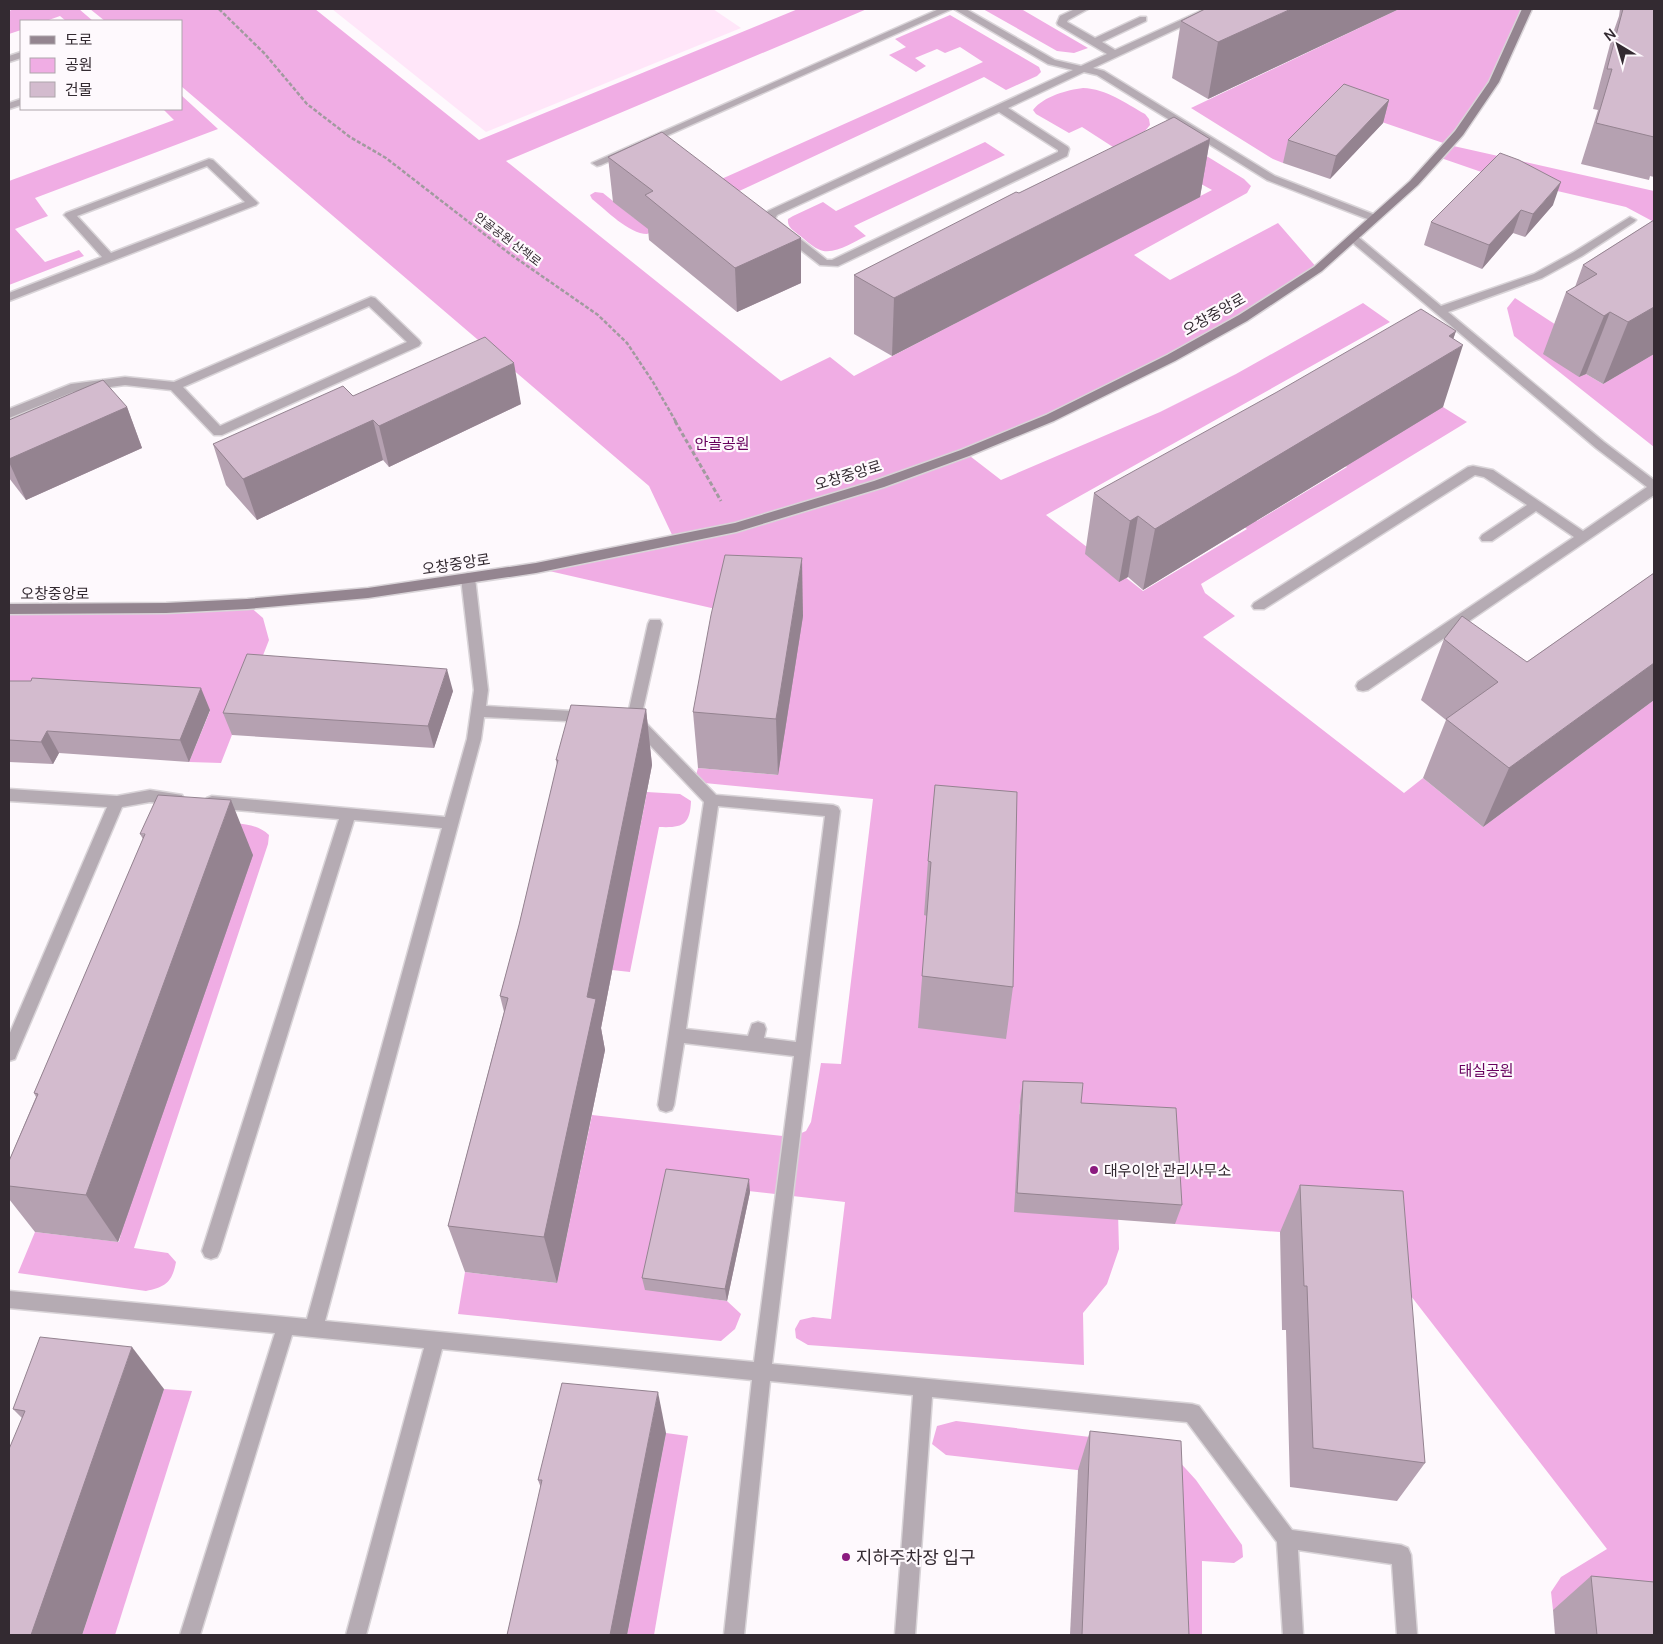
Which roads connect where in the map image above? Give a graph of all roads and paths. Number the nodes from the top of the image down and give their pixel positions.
1 (219, 9) edge
2 (947, 9) edge
3 (959, 9) edge
4 (1084, 9) edge
5 (1212, 9) edge
6 (1527, 9) edge
7 (1143, 20) dead end
8 (1094, 42) junction
9 (1116, 54) junction
10 (1084, 69) junction
11 (1000, 108) junction
12 (597, 163) dead end
13 (1374, 218) junction
14 (1630, 220) dead end
15 (1353, 238) junction
16 (109, 258) junction
17 (9, 296) edge
18 (1439, 310) junction
19 (175, 386) junction
20 (9, 414) edge
21 (1654, 488) edge
22 (1536, 505) junction
23 (736, 527) junction
24 (1583, 537) junction
25 (1487, 538) dead end
26 (468, 578) junction
27 (1260, 606) dead end
28 (9, 609) edge
29 (655, 624) dead end
30 (1363, 686) dead end
31 (480, 711) junction
32 (634, 719) junction
33 (9, 795) edge
34 (712, 800) junction
35 (117, 802) junction
36 (348, 814) junction
37 (451, 824) junction
38 (677, 1035) junction
39 (804, 1050) junction
40 (9, 1054) edge
41 (666, 1104) dead end
42 (211, 1251) dead end
43 (9, 1299) edge
44 (286, 1326) junction
45 (314, 1328) junction
46 (435, 1340) junction
47 (762, 1372) junction
48 (924, 1387) junction
49 (1287, 1539) junction
50 (190, 1635) edge
51 (356, 1635) edge
52 (734, 1635) edge
53 (905, 1635) edge
54 (1293, 1635) edge
55 (1407, 1635) edge

1 - 23 path, 안골공원 산책로
2 - 12 lane
3 - 10 lane
4 - 8 lane
5 - 9 lane
6 - 13 street, 오창중앙로
7 - 8 lane
8 - 9 lane
9 - 10 lane
10 - 11 lane
10 - 13 lane
11 - 11 lane
13 - 15 street, 오창중앙로
14 - 18 lane
15 - 18 lane
15 - 23 street, 오창중앙로
16 - 16 lane
16 - 17 lane
18 - 21 lane
19 - 19 lane
19 - 20 lane
21 - 24 lane
22 - 24 lane
22 - 25 lane
22 - 27 lane
23 - 26 street, 오창중앙로
24 - 30 lane
26 - 28 street, 오창중앙로
26 - 31 lane
29 - 32 lane
31 - 32 lane
31 - 37 lane
32 - 34 lane
33 - 35 lane
34 - 38 lane
34 - 39 lane
35 - 36 lane
35 - 40 lane
36 - 37 lane
36 - 42 lane
37 - 45 lane
38 - 39 lane
38 - 41 lane
39 - 47 lane
43 - 44 lane
44 - 45 lane
44 - 50 lane
45 - 46 lane
46 - 47 lane
46 - 51 lane
47 - 48 lane
47 - 52 lane
48 - 49 lane
48 - 53 lane
49 - 54 lane
49 - 55 lane

